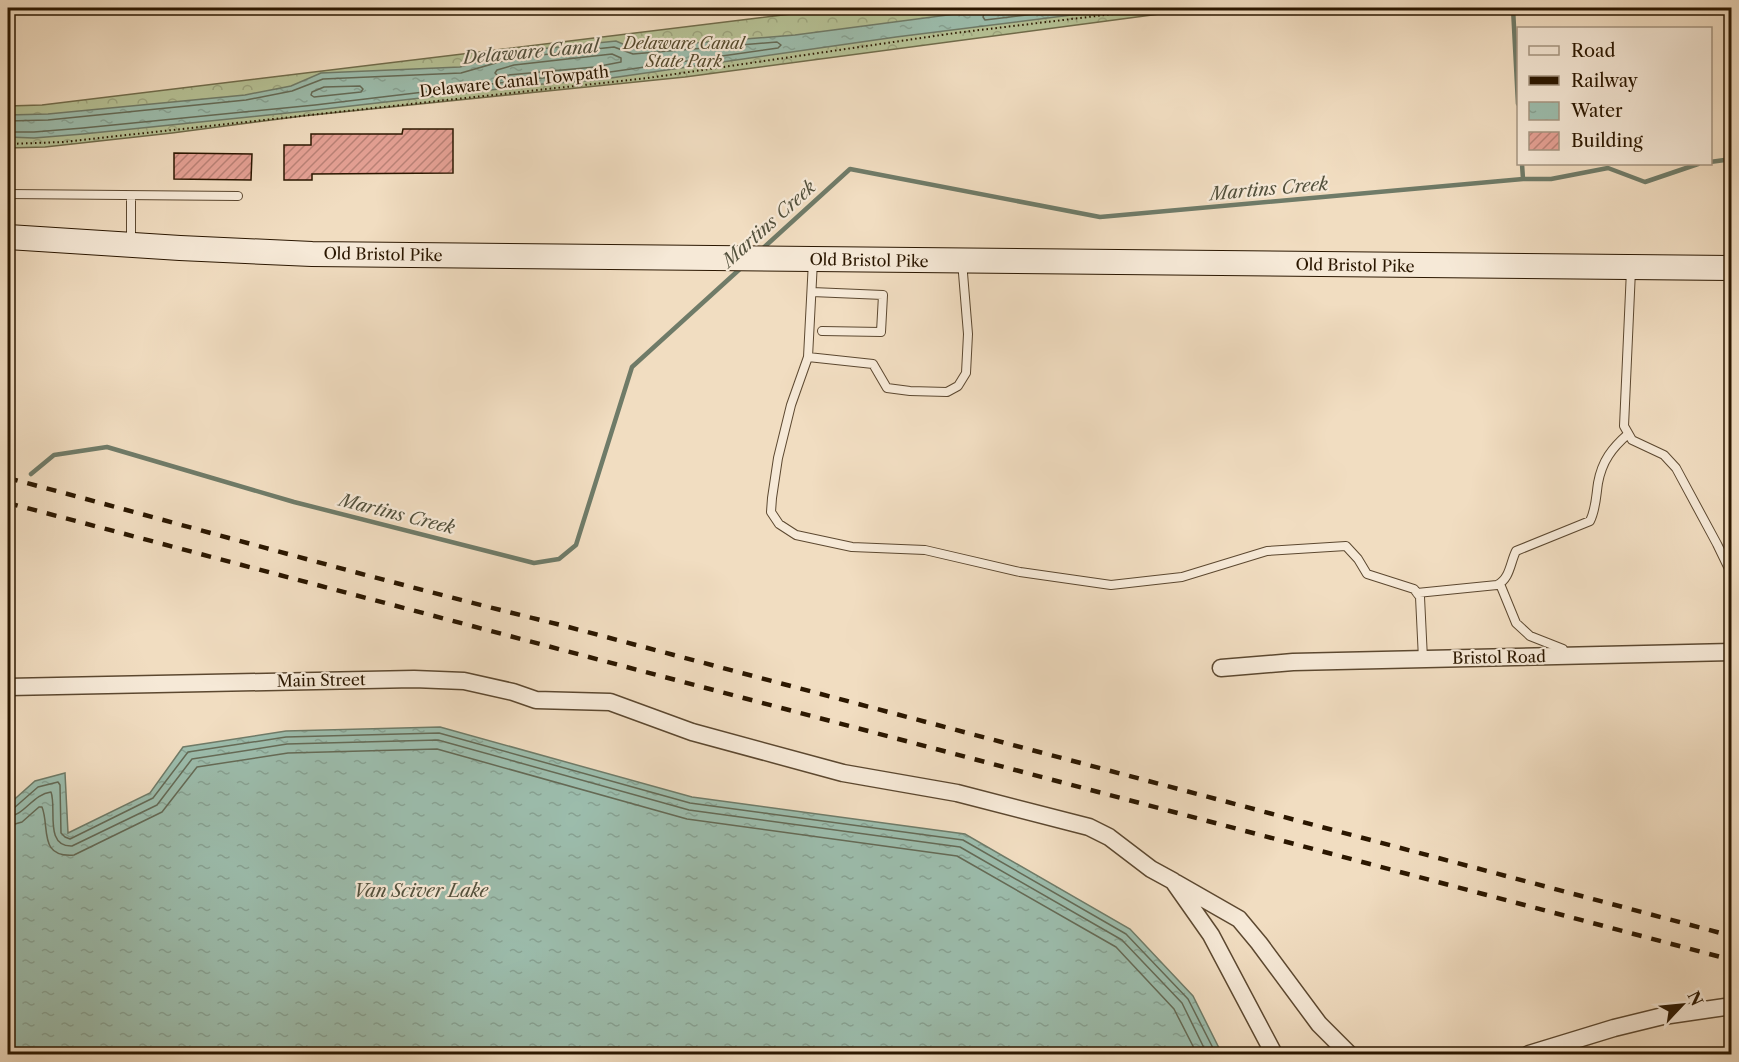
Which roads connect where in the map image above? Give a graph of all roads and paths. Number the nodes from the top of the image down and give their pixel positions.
1 (1163, 8) edge
2 (8, 144) edge
3 (8, 194) edge
4 (131, 195) junction
5 (238, 196) dead end
6 (8, 237) edge
7 (131, 245) junction
8 (813, 259) junction
9 (962, 261) junction
10 (1631, 267) junction
11 (1731, 268) edge
12 (812, 292) junction
13 (822, 331) dead end
14 (808, 357) junction
15 (1628, 434) junction
16 (1731, 575) edge
17 (1500, 584) junction
18 (1416, 593) junction
19 (1731, 652) edge
20 (1566, 656) junction
21 (1423, 659) junction
22 (1221, 668) dead end
23 (8, 687) edge
24 (1173, 881) junction
25 (1731, 1006) edge
26 (1274, 1054) edge
27 (1349, 1054) edge
28 (1529, 1054) edge

1 - 2 path, Delaware Canal Towpath
3 - 4 lane
4 - 5 lane
4 - 7 lane
6 - 7 main road, Old Bristol Pike
7 - 8 main road, Old Bristol Pike
8 - 9 main road, Old Bristol Pike
8 - 12 lane
9 - 10 main road, Old Bristol Pike
9 - 14 lane
10 - 11 main road, Old Bristol Pike
10 - 15 lane
12 - 13 lane
12 - 14 lane
14 - 18 lane
15 - 16 lane
15 - 17 lane
17 - 18 lane
17 - 20 lane
18 - 21 lane
19 - 20 street, Bristol Road
20 - 21 street, Bristol Road
21 - 22 street, Bristol Road
23 - 24 street, Main Street
24 - 26 street
24 - 27 street, Main Street
25 - 28 street

